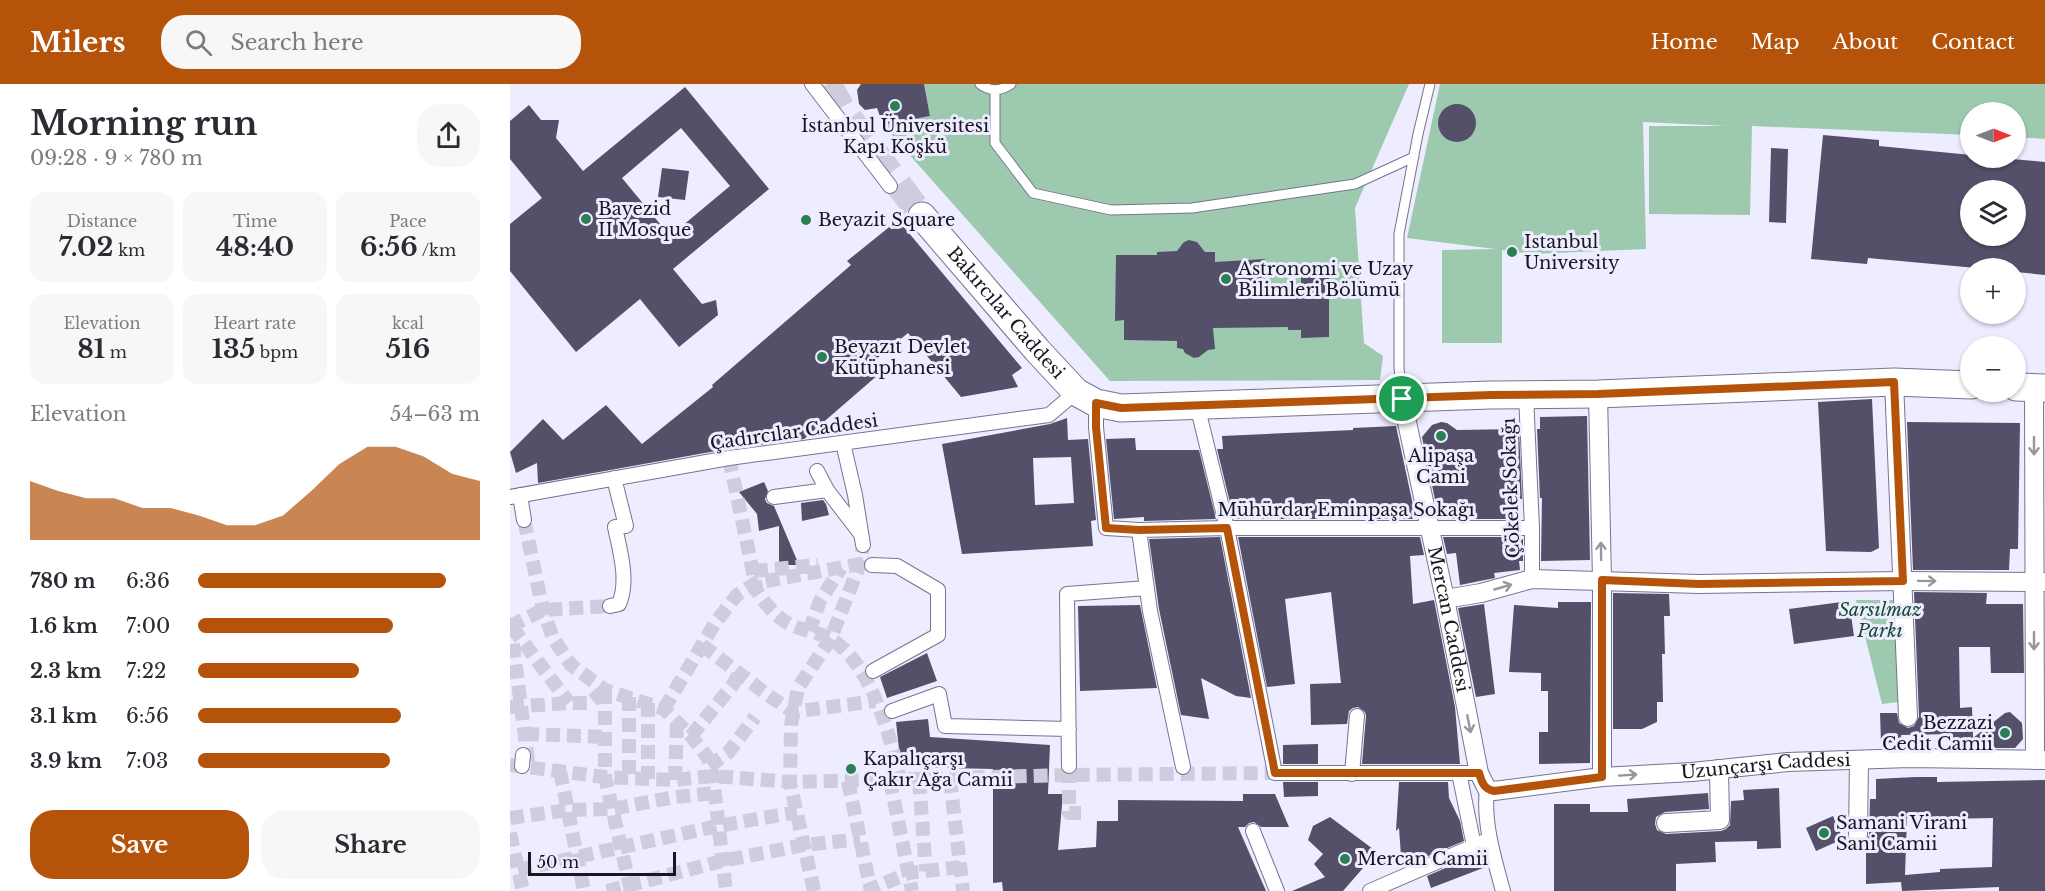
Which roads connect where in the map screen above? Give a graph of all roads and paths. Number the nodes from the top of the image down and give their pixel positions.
1 (812, 84) edge
2 (980, 84) edge
3 (1011, 84) edge
4 (1430, 84) edge
5 (995, 90) junction
6 (1414, 157) junction
7 (890, 186) dead end
8 (922, 216) tunnel mouth
9 (1894, 382) junction
10 (1960, 385) edge
11 (2032, 388) edge
12 (1598, 394) junction
13 (1526, 395) junction
14 (1086, 398) junction
15 (1402, 399) junction
16 (1197, 405) junction
17 (843, 443) junction
18 (817, 471) dead end
19 (614, 478) junction
20 (827, 490) junction
21 (515, 496) edge
22 (774, 497) dead end
23 (524, 520) tunnel mouth
24 (1227, 528) junction
25 (1532, 528) junction
26 (1431, 529) junction
27 (1139, 530) junction
28 (872, 565) tunnel mouth
29 (1532, 579) junction
30 (1602, 580) junction
31 (1903, 581) junction
32 (2039, 583) edge
33 (1147, 588) junction
34 (1445, 599) junction
35 (610, 606) dead end
36 (873, 671) dead end
37 (892, 711) dead end
38 (1357, 716) dead end
39 (1908, 717) dead end
40 (1069, 729) junction
41 (2040, 760) edge
42 (1859, 761) junction
43 (1069, 765) tunnel mouth
44 (1183, 767) dead end
45 (1719, 769) junction
46 (1459, 773) junction
47 (1352, 774) junction
48 (1602, 777) junction
49 (1483, 781) junction
50 (1666, 823) dead end
51 (1253, 831) dead end
52 (1858, 835) dead end
53 (1490, 839) junction
54 (1474, 846) junction
55 (1277, 891) edge
56 (1370, 891) edge
57 (1503, 891) edge

1 - 7 street
2 - 5 lane
3 - 5 lane
4 - 6 lane
5 - 6 lane
6 - 15 lane
8 - 14 main road, Bakırcılar Caddesi
9 - 10 main road
9 - 12 main road
9 - 31 street
11 -> 32 street
12 - 13 main road
30 -> 12 street
13 - 15 main road
13 - 25 street, Çökelek Sokağı
14 - 16 main road
14 - 17 street, Çadırcılar Caddesi
14 - 27 street, Mühürdar Eminpaşa Sokağı
15 - 16 main road
15 - 26 street, Mercan Caddesi
16 - 24 street
17 - 19 street, Çadırcılar Caddesi
17 - 20 street
18 - 20 street
19 - 21 street, Çadırcılar Caddesi
19 - 35 street
20 - 22 street
21 - 23 street
24 - 26 street, Mühürdar Eminpaşa Sokağı
24 - 27 street, Mühürdar Eminpaşa Sokağı
24 - 47 street
25 - 26 street, Mühürdar Eminpaşa Sokağı
25 - 29 street, Çökelek Sokağı
26 - 34 street, Mercan Caddesi
27 - 33 street
28 - 36 street
29 - 30 street
34 -> 29 street
30 - 31 street
30 - 48 street
31 -> 32 street
31 - 39 street
32 -> 41 street
33 - 40 street
33 - 44 street
34 -> 49 street, Mercan Caddesi
37 - 40 street
38 - 47 street
40 - 43 street
41 - 42 street, Uzunçarşı Caddesi
42 - 45 street, Uzunçarşı Caddesi
42 - 52 street
48 -> 45 street, Uzunçarşı Caddesi
45 - 50 street
46 - 47 street
46 - 49 street
46 - 54 street
48 - 49 street, Uzunçarşı Caddesi
49 - 53 street, Mercan Caddesi
51 - 55 street
53 - 54 street
53 - 57 street, Mercan Caddesi
54 - 56 street

